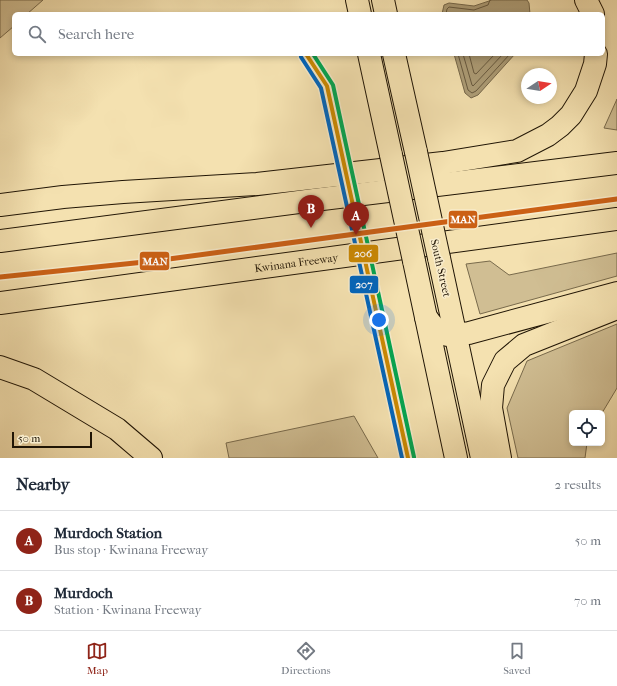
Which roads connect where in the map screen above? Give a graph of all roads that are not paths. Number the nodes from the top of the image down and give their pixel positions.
1 (357, 0) edge
2 (383, 0) edge
3 (586, 0) edge
4 (360, 12) edge
5 (386, 12) edge
6 (592, 12) edge
7 (369, 56) edge
8 (394, 56) edge
9 (596, 56) edge
10 (617, 163) edge
11 (0, 205) edge
12 (617, 219) edge
13 (0, 241) edge
14 (617, 293) edge
15 (0, 303) edge
16 (617, 308) edge
17 (426, 317) junction
18 (455, 335) junction
19 (0, 366) edge
20 (151, 458) edge
21 (456, 458) edge
22 (482, 458) edge
23 (500, 458) edge

1 - 4 highway
2 - 5 highway
3 - 6 highway
7 - 17 highway, bridge
8 - 18 highway, South Street, bridge
9 - 11 highway
10 - 13 highway
12 - 15 highway, Kwinana Freeway
14 - 18 highway
16 - 23 highway
17 - 18 highway
17 - 21 highway
18 - 22 highway, South Street
19 - 20 highway

